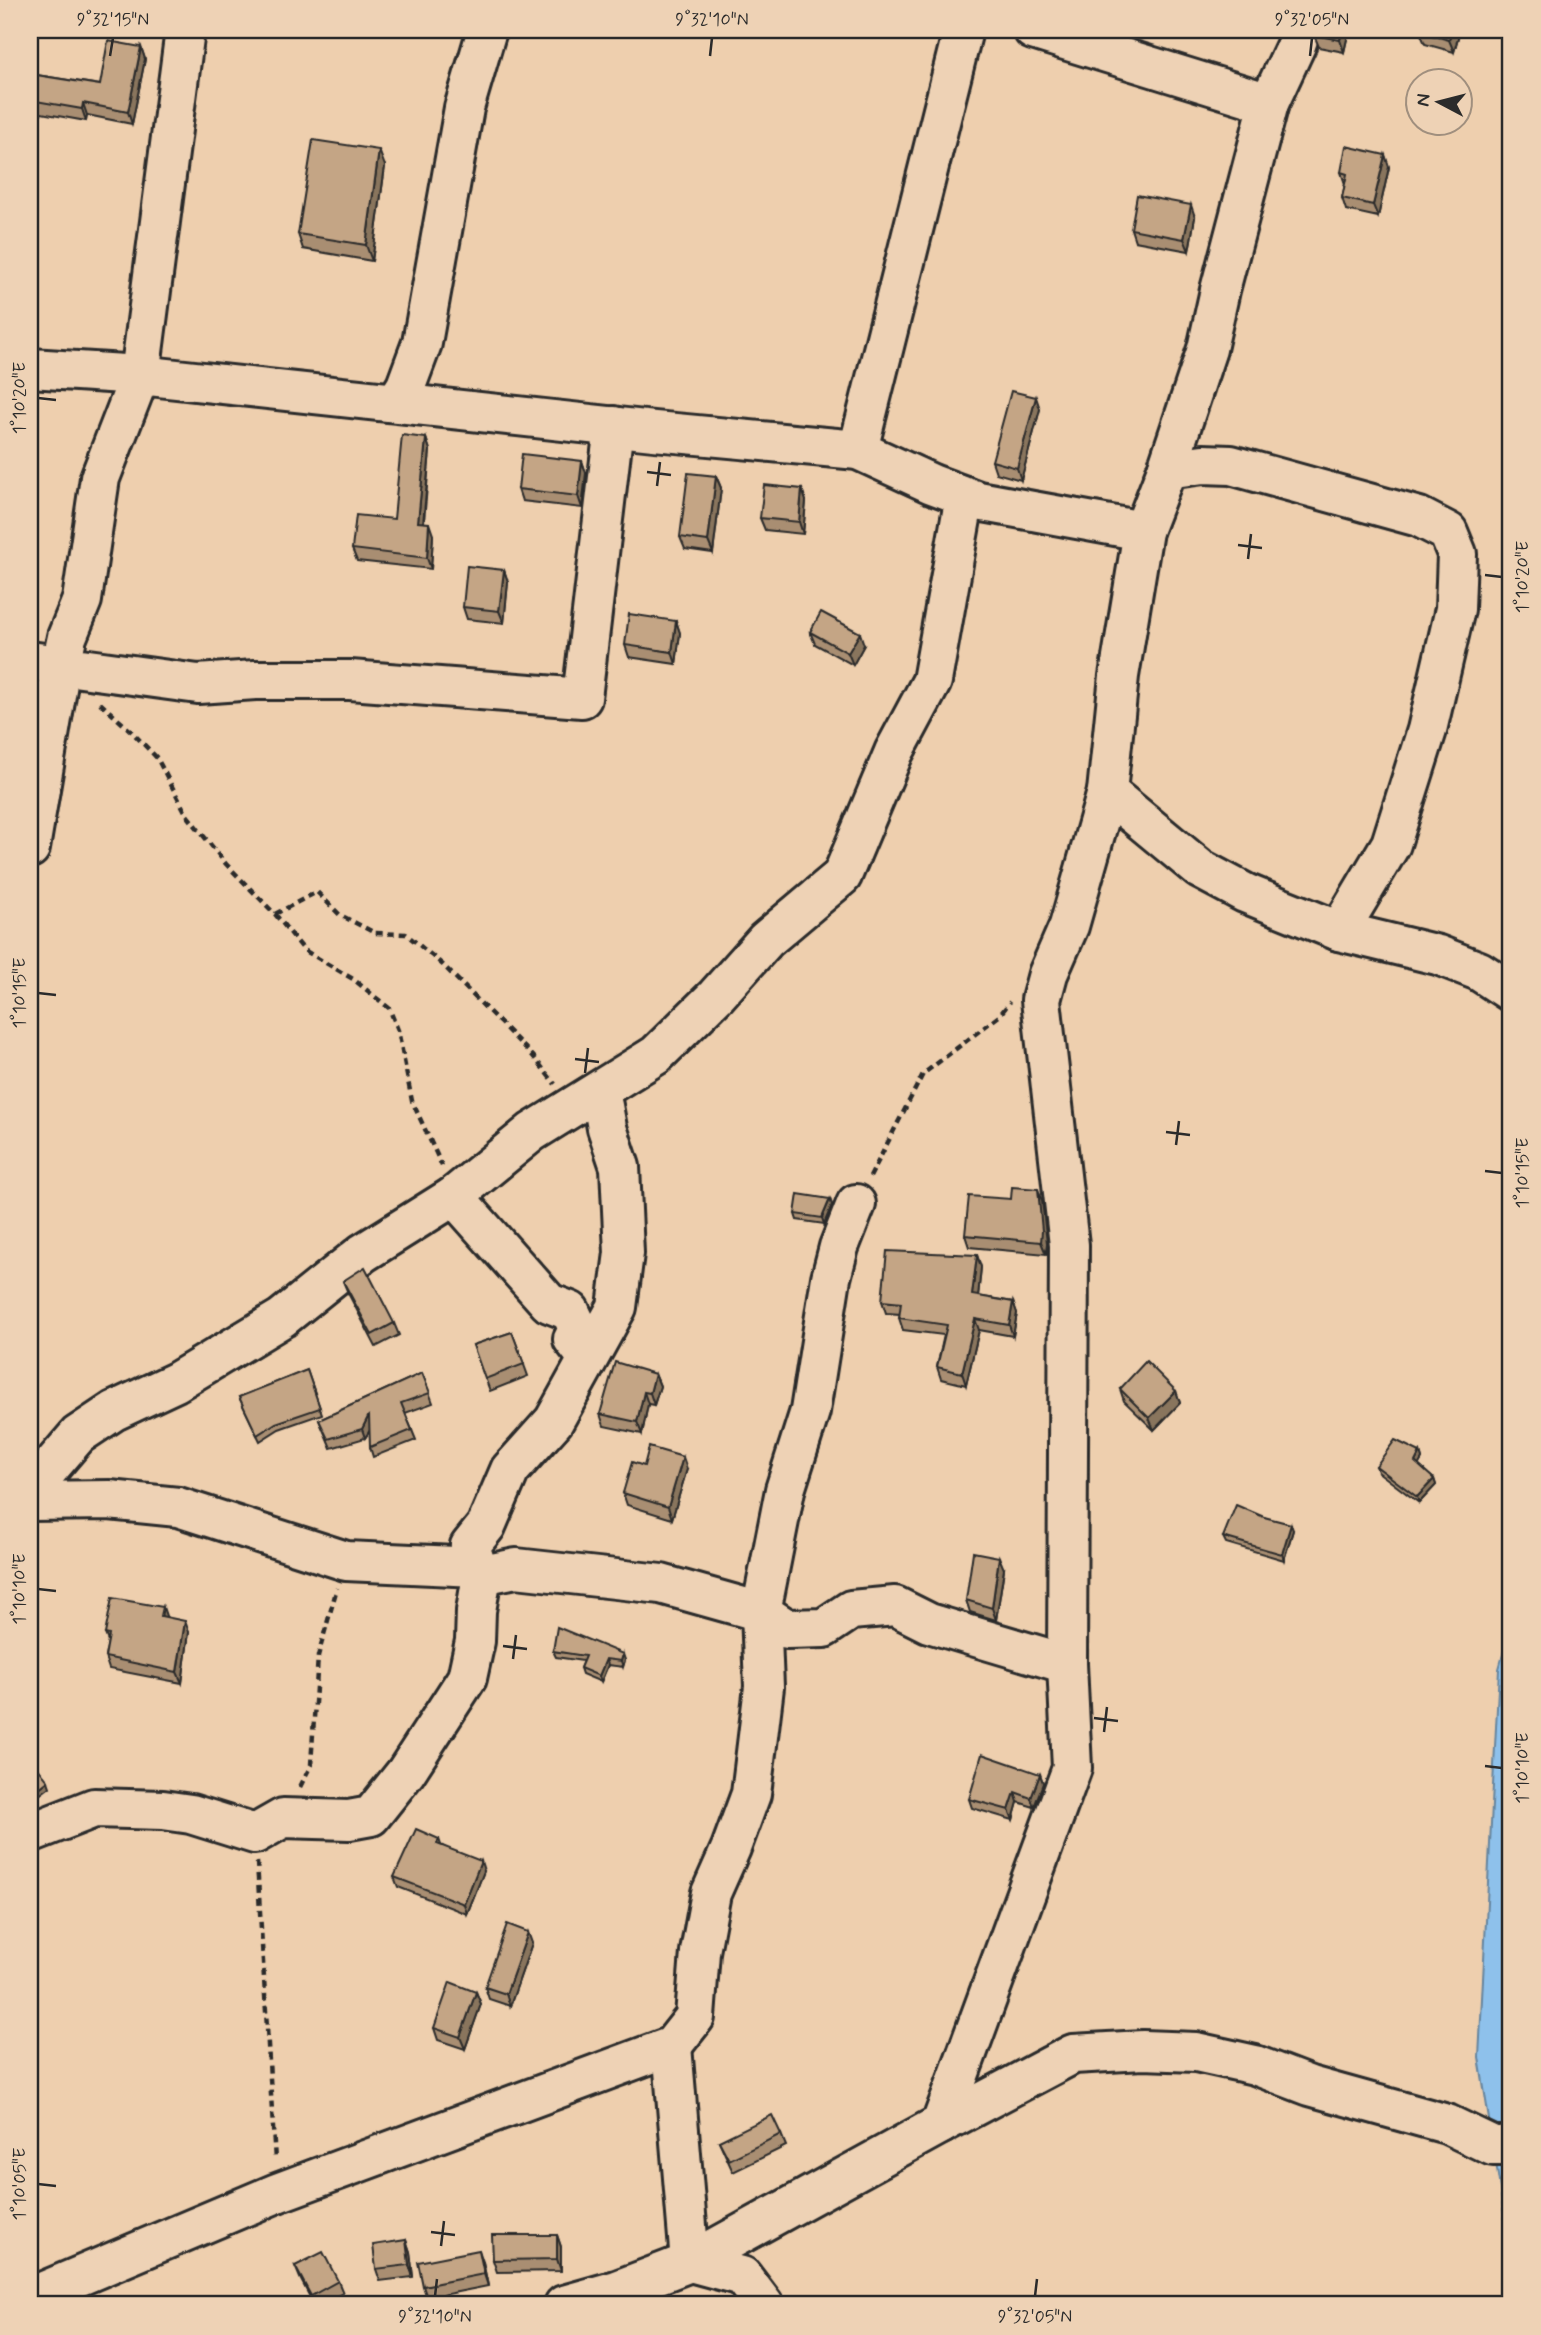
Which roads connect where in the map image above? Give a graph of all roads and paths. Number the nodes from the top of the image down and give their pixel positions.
1 (185, 30) edge
2 (486, 30) edge
3 (963, 30) edge
4 (1033, 30) edge
5 (1301, 30) edge
6 (1269, 103) junction
7 (30, 368) edge
8 (140, 375) junction
9 (396, 402) junction
10 (614, 426) junction
11 (858, 450) junction
12 (1167, 469) junction
13 (965, 496) junction
14 (1143, 531) junction
15 (45, 663) edge
16 (95, 701) dead end
17 (1107, 792) junction
18 (30, 848) edge
19 (275, 914) junction
20 (1339, 931) junction
21 (1511, 992) edge
22 (1015, 996) dead end
23 (592, 1096) junction
24 (454, 1196) junction
25 (856, 1204) joint
26 (588, 1358) junction
27 (30, 1491) edge
28 (30, 1501) edge
29 (346, 1561) junction
30 (479, 1571) junction
31 (761, 1612) junction
32 (1067, 1664) junction
33 (269, 1826) junction
34 (30, 1833) edge
35 (672, 2046) junction
36 (941, 2124) junction
37 (1511, 2146) edge
38 (277, 2193) junction
39 (690, 2262) junction
40 (30, 2297) edge
41 (564, 2305) edge
42 (764, 2305) edge

1 - 8 street
2 - 9 street
3 - 11 street
4 - 6 street
5 - 6 street
6 - 12 street
7 - 8 street
8 - 9 street
8 - 15 street
9 - 10 street
10 - 11 street
10 - 15 street
11 - 13 street
12 - 14 street
12 - 20 street
13 - 14 street
13 - 23 street
14 - 17 street
15 - 18 street
16 - 19 path
17 - 20 street
17 - 32 street
19 - 23 path
19 - 24 path
20 - 21 street
22 - 25 path
23 - 24 street
23 - 26 street
24 - 26 street
24 - 27 street
25 - 31 street
26 - 30 street
28 - 29 street
29 - 30 street
29 - 33 path
30 - 31 street
30 - 33 street
31 - 32 street
31 - 35 street
32 - 36 street
33 - 34 street
33 - 38 path
35 - 38 street
35 - 39 street
36 - 37 street
36 - 39 street
38 - 40 street
39 - 41 street
39 - 42 street

